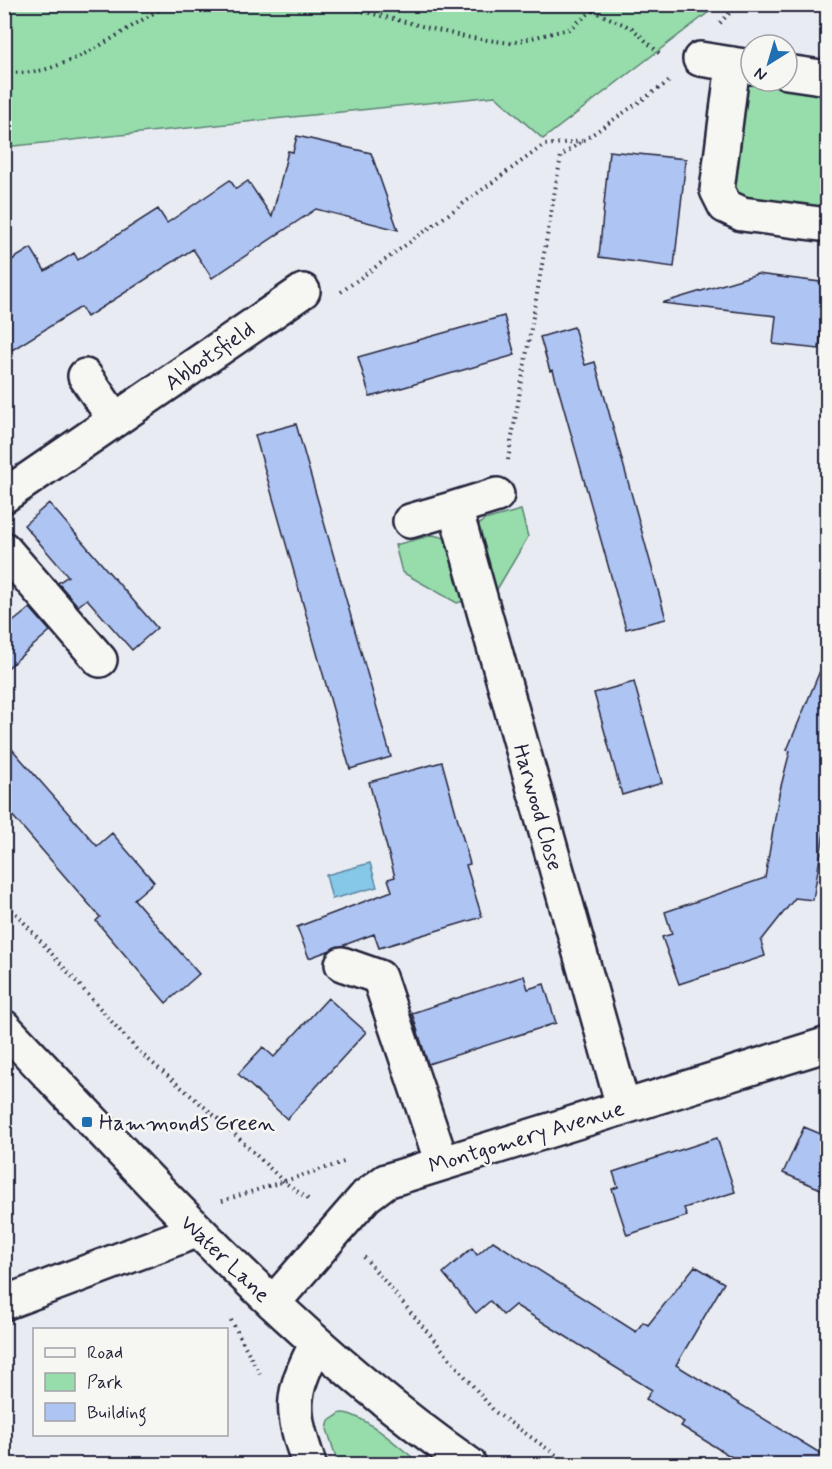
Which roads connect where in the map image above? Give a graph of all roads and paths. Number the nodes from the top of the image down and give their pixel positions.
1 (170, 4) edge
2 (334, 4) edge
3 (601, 4) edge
4 (592, 11) junction
5 (739, 65) edge
6 (690, 66) junction
7 (4, 71) edge
8 (799, 74) edge
9 (828, 78) edge
10 (739, 80) edge
11 (583, 141) junction
12 (828, 225) edge
13 (303, 291) joint
14 (85, 376) dead end
15 (115, 420) junction
16 (497, 495) joint
17 (4, 496) edge
18 (455, 508) junction
19 (410, 521) dead end
20 (4, 549) edge
21 (100, 660) dead end
22 (4, 900) edge
23 (342, 964) dead end
24 (4, 1027) edge
25 (828, 1044) edge
26 (623, 1106) junction
27 (355, 1159) dead end
28 (442, 1163) junction
29 (283, 1181) junction
30 (339, 1227) junction
31 (196, 1231) junction
32 (4, 1303) edge
33 (273, 1304) junction
34 (229, 1316) dead end
35 (316, 1345) junction
36 (294, 1400) junction
37 (309, 1464) edge
38 (469, 1464) edge
39 (569, 1464) edge

1 - 7 path
2 - 4 path
3 - 4 path
4 - 6 path
5 - 6 street
6 - 11 path
8 - 9 street
10 - 12 street
11 - 13 path
11 - 16 path
13 - 15 street, Abbotsfield
14 - 15 street
15 - 17 street, Abbotsfield
16 - 18 street
18 - 19 street
18 - 26 street, Harwood Close
20 - 21 street
22 - 29 path
23 - 28 street
24 - 31 street, Water Lane
25 - 26 street, Montgomery Avenue
26 - 28 street, Montgomery Avenue
27 - 29 path
28 - 30 street, Montgomery Avenue
29 - 30 path
29 - 31 path
30 - 33 street, Montgomery Avenue
30 - 39 path
31 - 32 street
31 - 33 street, Water Lane
33 - 35 street, Water Lane
34 - 36 path
35 - 36 street
35 - 38 street, Water Lane
36 - 37 street

